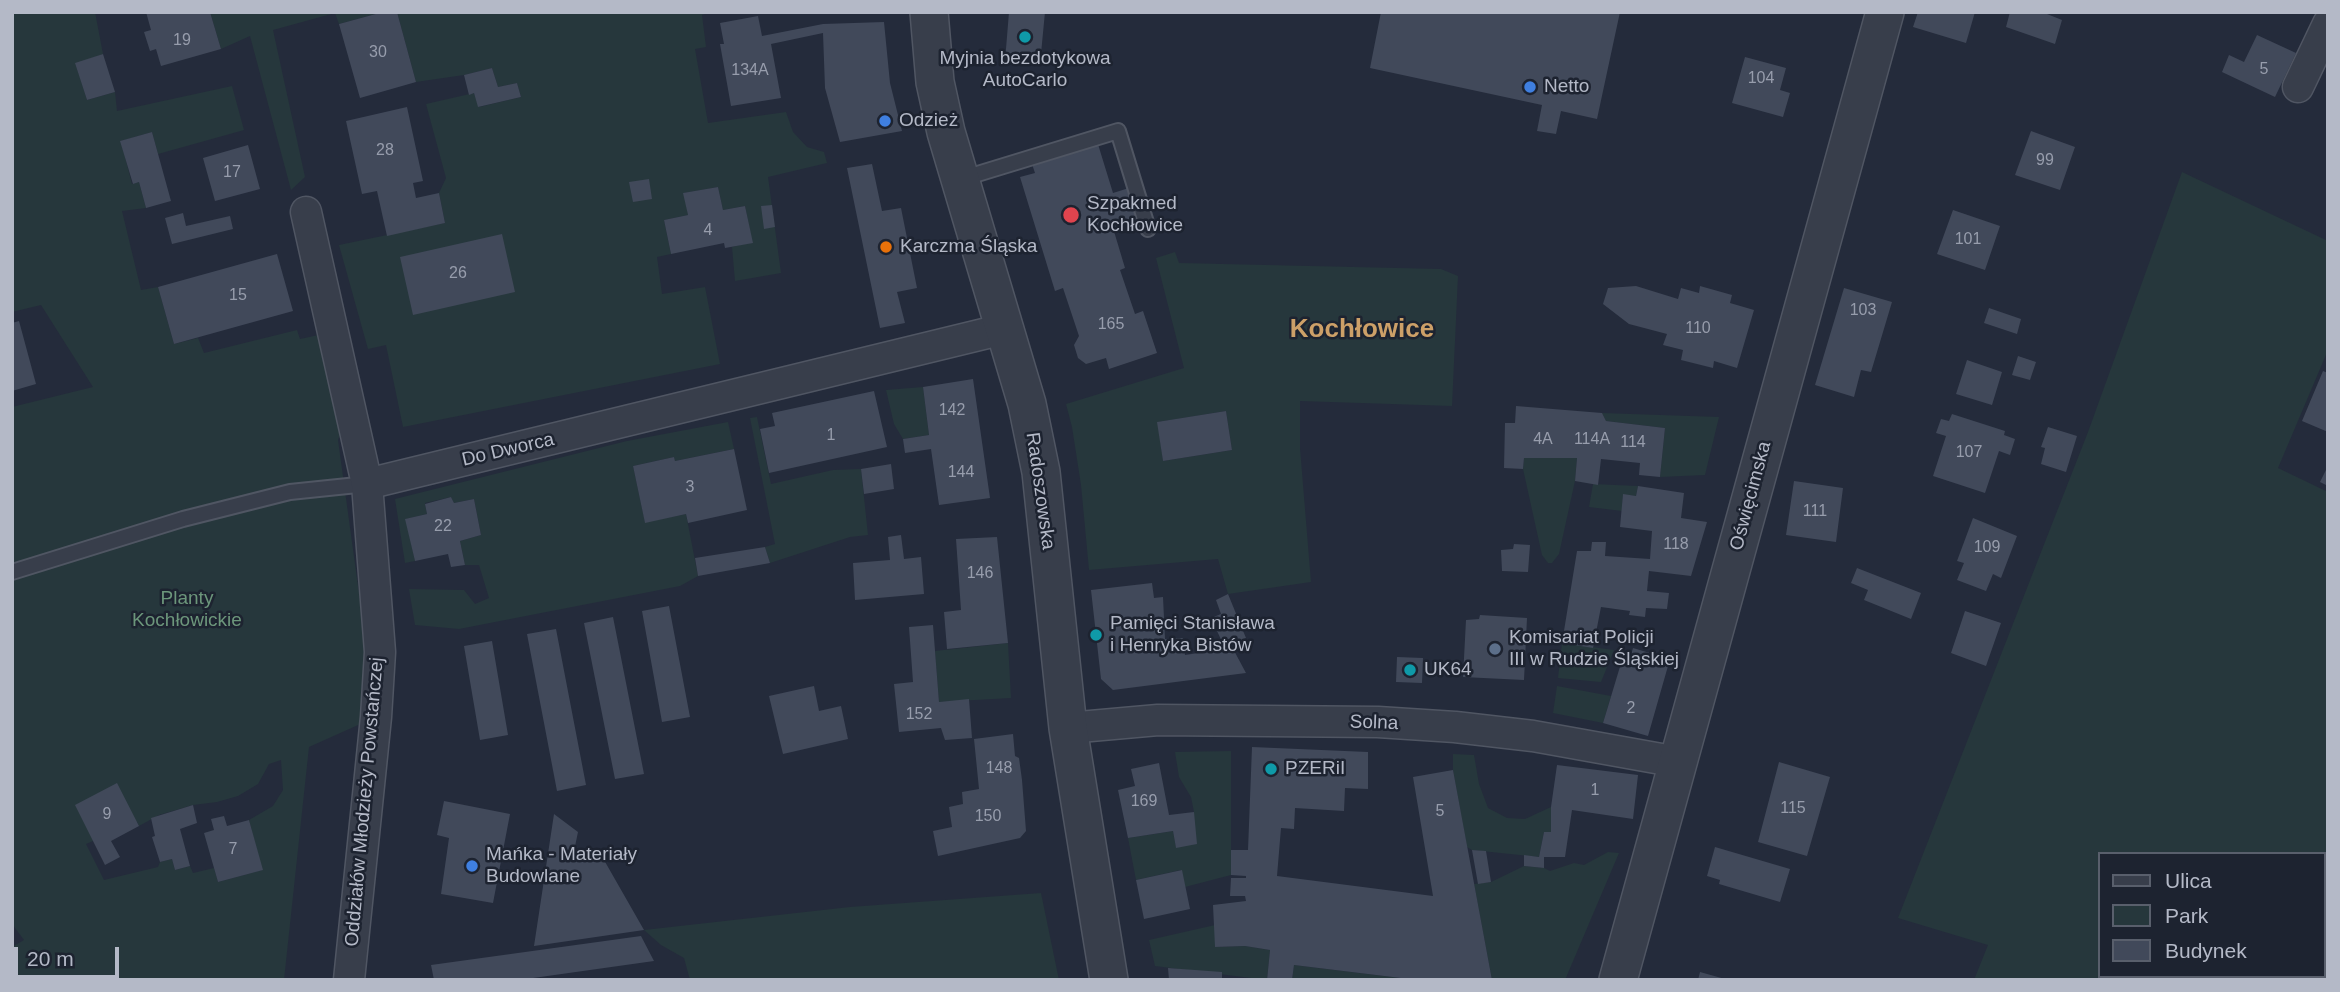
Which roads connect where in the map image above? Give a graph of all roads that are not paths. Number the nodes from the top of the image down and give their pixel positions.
1 (929, 12) edge
2 (1885, 12) edge
3 (2328, 24) edge
4 (2298, 88) dead end
5 (959, 179) junction
6 (306, 212) dead end
7 (1148, 229) dead end
8 (1004, 329) junction
9 (367, 484) junction
10 (12, 572) edge
11 (1068, 727) junction
12 (1678, 762) junction
13 (349, 980) edge
14 (1109, 980) edge
15 (1618, 980) edge

1 - 5 street, Radoszowska
2 - 12 street, Oświęcimska
3 - 4 street
5 - 7 lane
5 - 8 street, Radoszowska
6 - 9 street, Oddziałów Młodzieży Powstańczej
8 - 9 street, Do Dworca
8 - 11 street, Radoszowska
9 - 10 lane, Do Dworca
9 - 13 street, Oddziałów Młodzieży Powstańczej
11 - 12 street, Solna
11 - 14 street, Radoszowska
12 - 15 street, Oświęcimska

